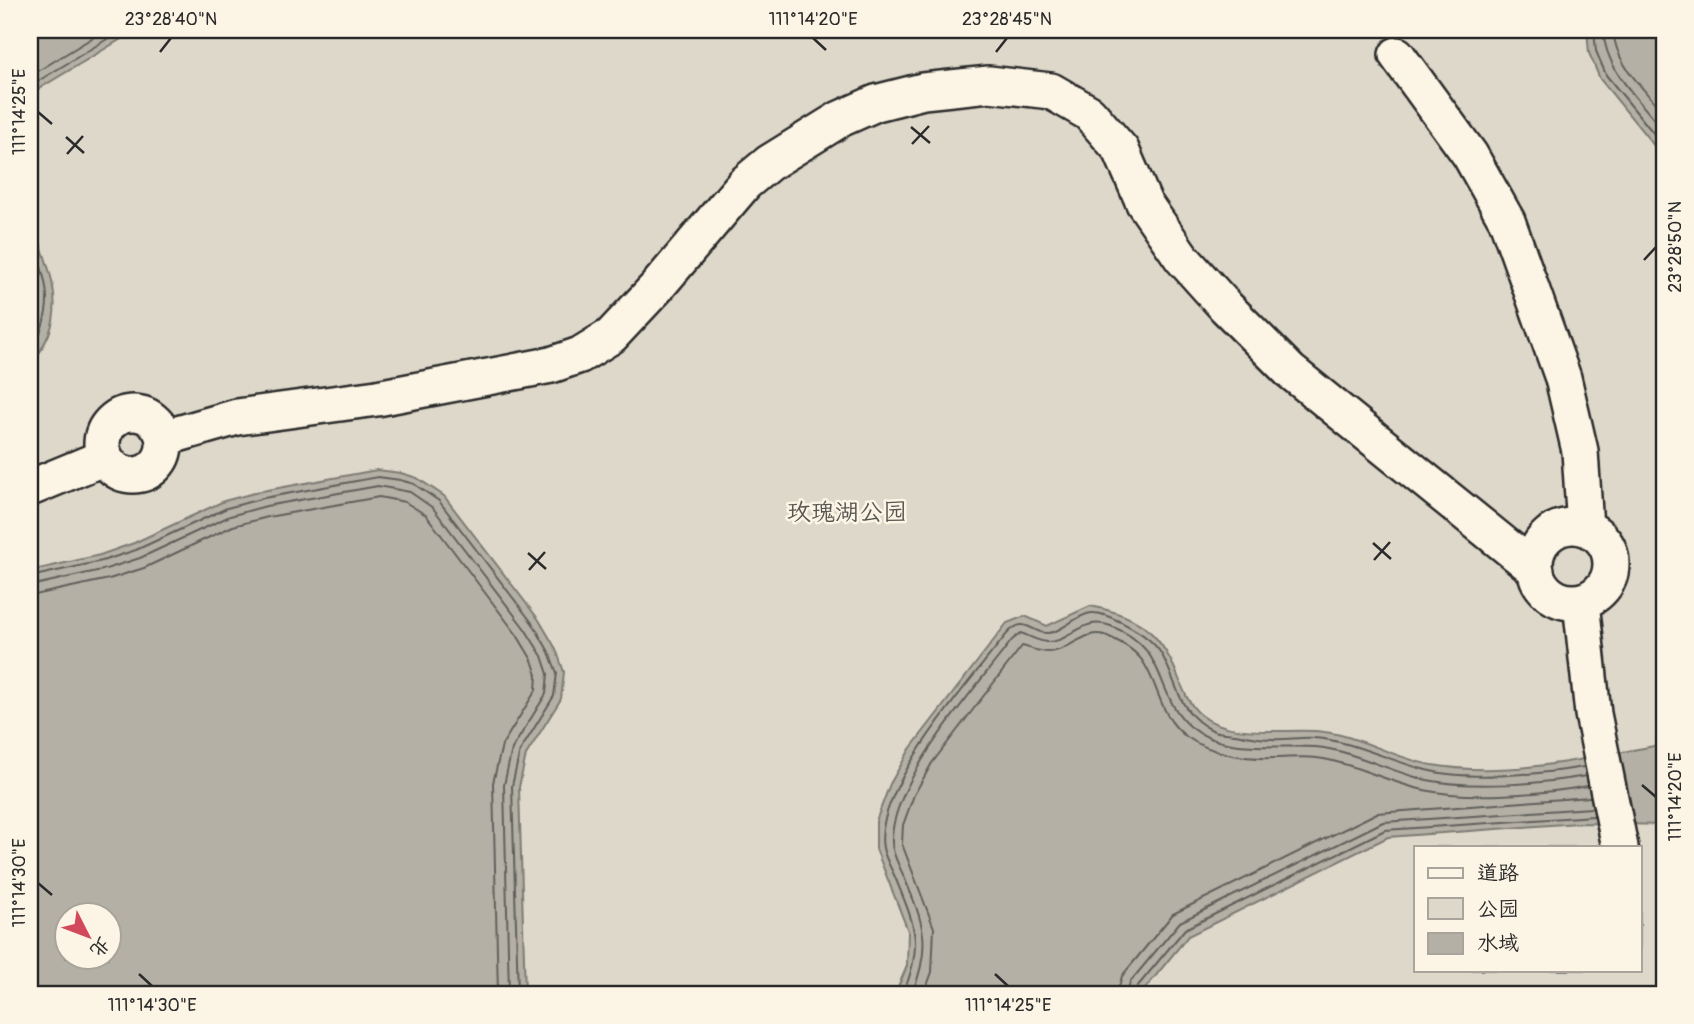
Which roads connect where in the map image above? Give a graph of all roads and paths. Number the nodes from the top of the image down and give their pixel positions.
1 (1397, 55) dead end
2 (164, 438) junction
3 (105, 457) junction
4 (30, 488) edge
5 (1585, 528) junction
6 (1536, 570) junction
7 (1581, 602) junction
8 (1620, 846) edge

1 - 5 lane
2 - 3 lane
2 - 3 lane
2 - 6 lane
3 - 4 lane
5 - 6 lane
5 - 7 lane
6 - 7 lane
7 - 8 lane

